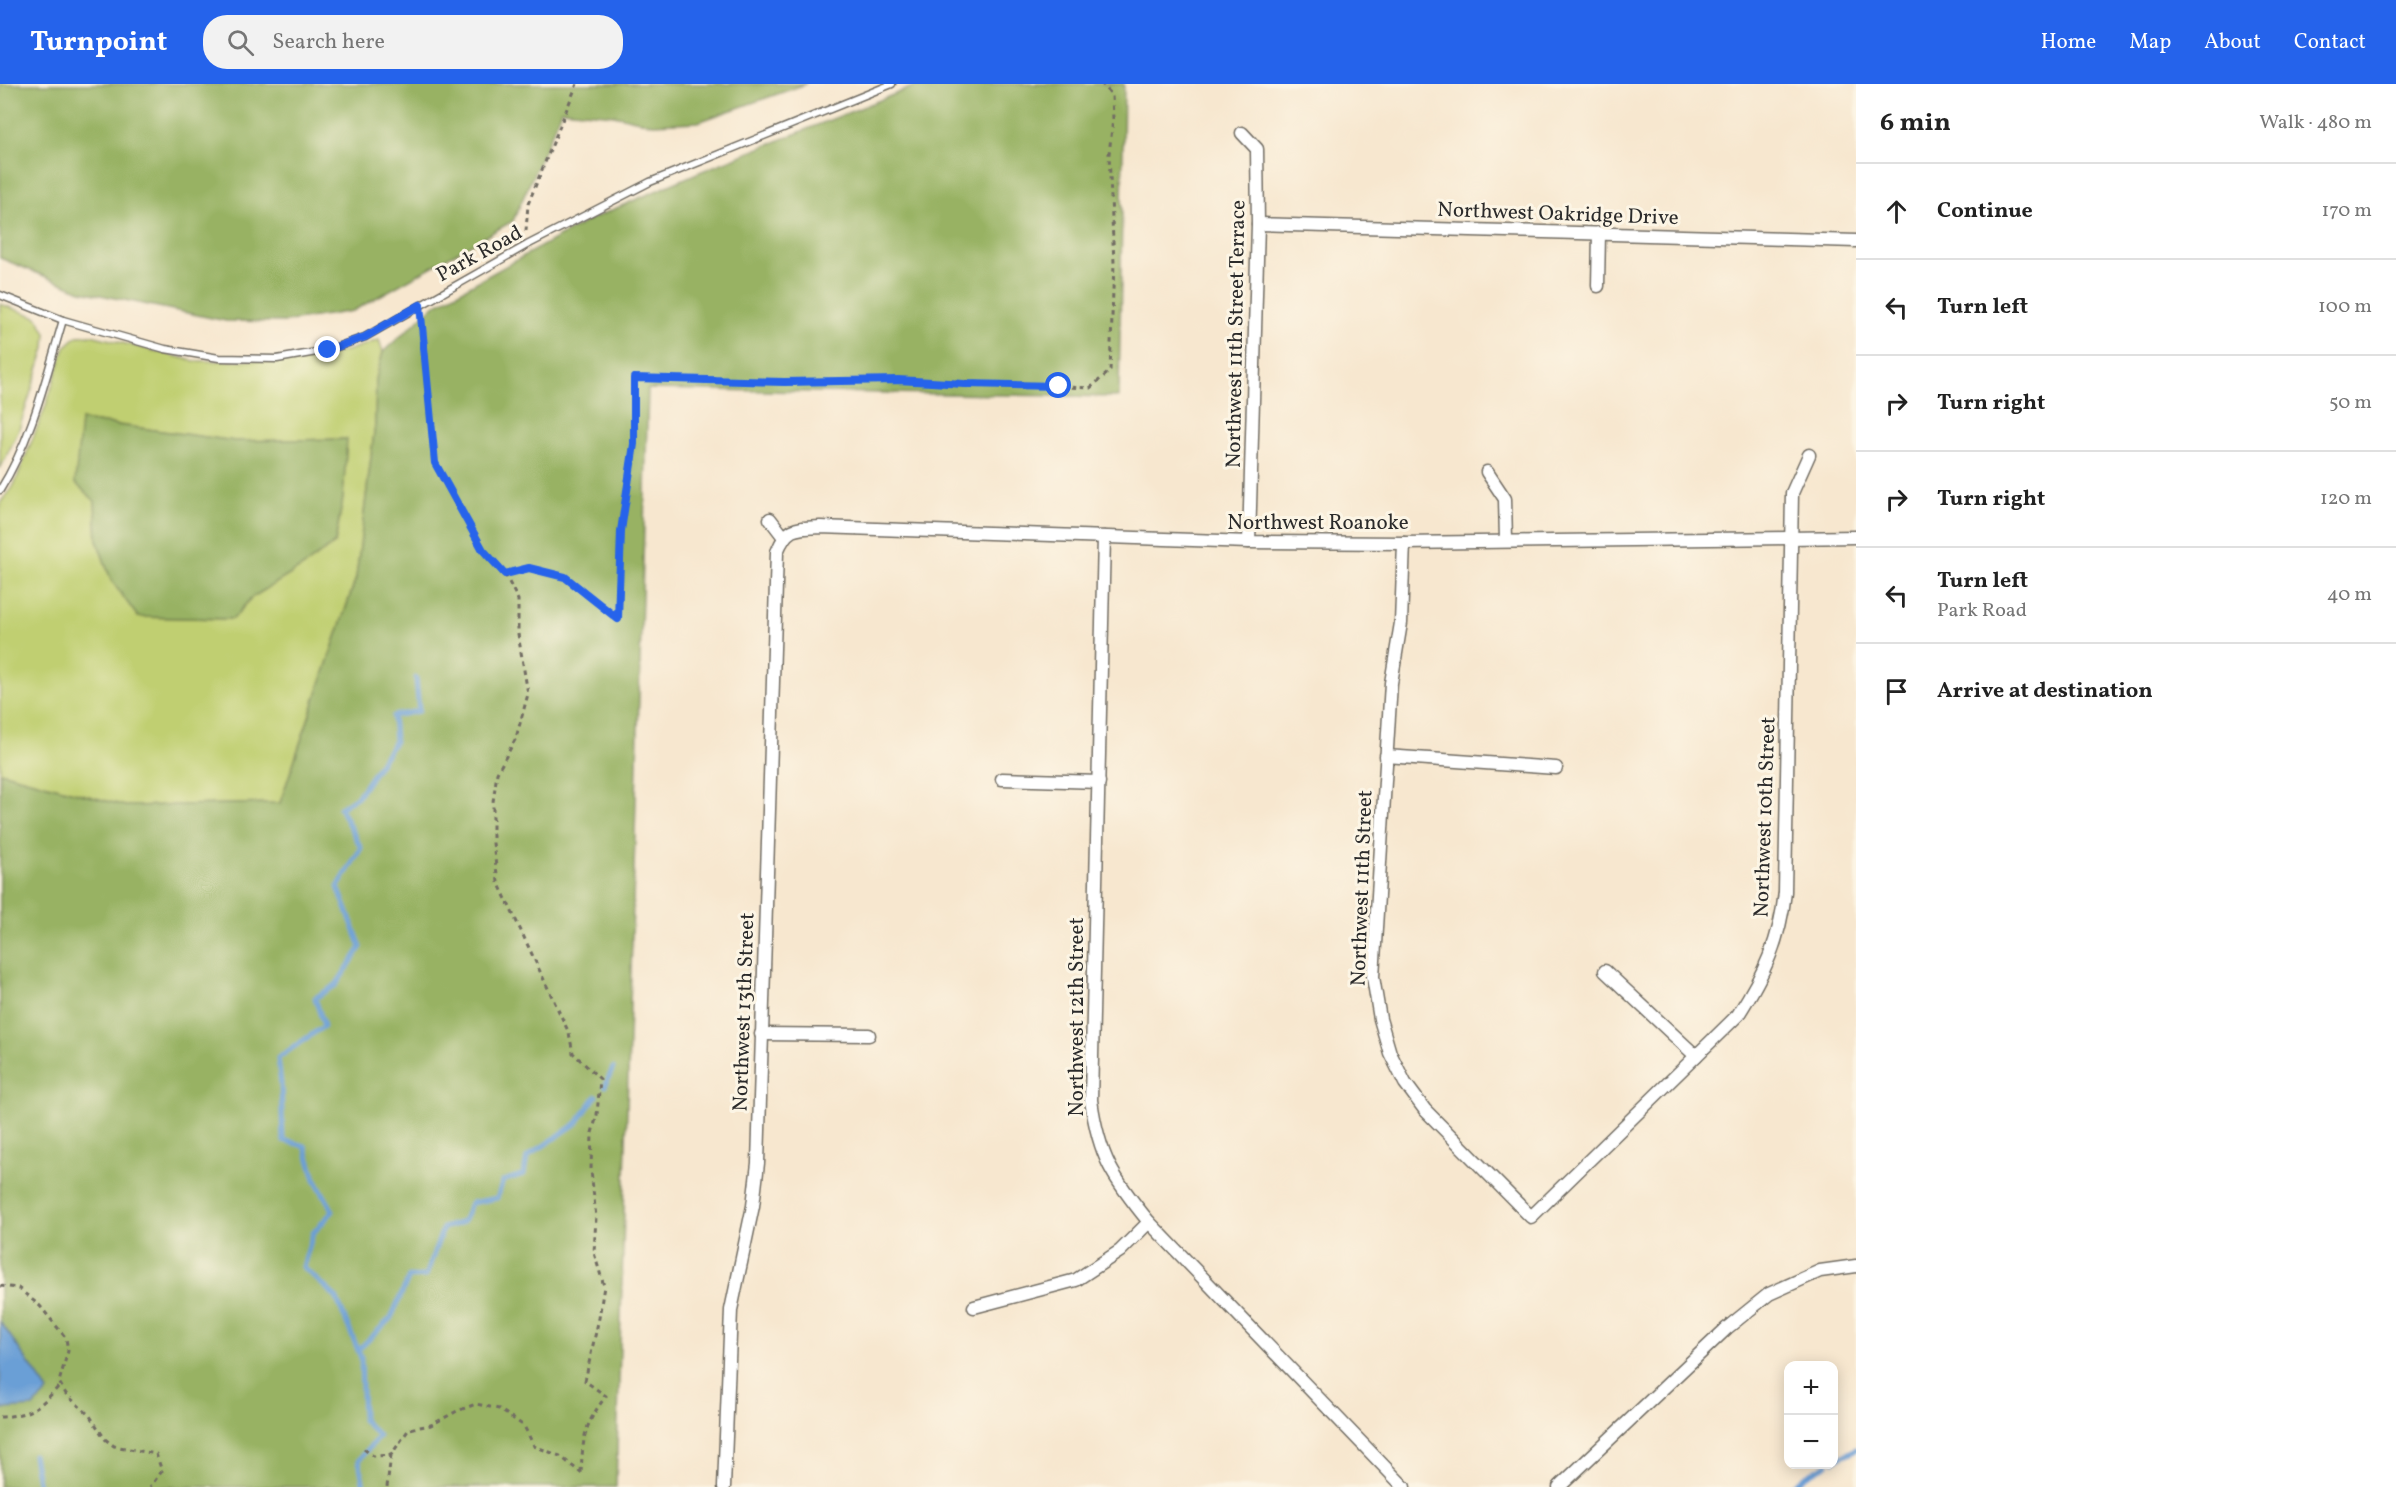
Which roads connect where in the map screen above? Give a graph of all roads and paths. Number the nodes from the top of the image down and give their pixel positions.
1 (578, 84) edge
2 (892, 84) edge
3 (1102, 84) edge
4 (1242, 133) dead end
5 (1258, 224) junction
6 (526, 231) dead end
7 (1599, 233) junction
8 (1856, 241) edge
9 (1598, 286) dead end
10 (0, 295) edge
11 (420, 305) junction
12 (63, 320) junction
13 (1809, 455) dead end
14 (1487, 472) dead end
15 (0, 490) edge
16 (770, 519) dead end
17 (783, 536) junction
18 (1104, 537) junction
19 (1789, 537) junction
20 (1856, 537) edge
21 (1506, 540) junction
22 (1249, 542) junction
23 (1404, 543) junction
24 (505, 574) junction
25 (1386, 756) junction
26 (1556, 768) dead end
27 (1002, 779) dead end
28 (1099, 782) junction
29 (1605, 971) dead end
30 (761, 1034) junction
31 (869, 1035) dead end
32 (1695, 1056) junction
33 (1531, 1217) joint
34 (1149, 1222) junction
35 (1856, 1266) edge
36 (0, 1286) edge
37 (974, 1306) dead end
38 (60, 1385) junction
39 (0, 1418) edge
40 (364, 1449) dead end
41 (391, 1455) junction
42 (150, 1487) edge
43 (387, 1487) edge
44 (724, 1487) edge
45 (1404, 1487) edge
46 (1559, 1487) edge

1 - 6 path
2 - 11 lane, Park Road
3 - 24 path
4 - 5 street, Northwest 11th Street Terrace
5 - 7 street, Northwest Oakridge Drive
5 - 22 street, Northwest 11th Street Terrace
7 - 8 street, Northwest Oakridge Drive
7 - 9 street
10 - 12 lane, Park Road
11 - 12 lane, Park Road
11 - 24 path
12 - 15 lane
13 - 19 street, Northwest 10th Street
14 - 21 street
16 - 17 street
17 - 18 street, Northwest Roanoke
17 - 30 street, Northwest 13th Street
18 - 22 street, Northwest Roanoke
18 - 28 street, Northwest 12th Street
19 - 20 street, Northwest Roanoke
19 - 21 street, Northwest Roanoke
19 - 32 street, Northwest 10th Street
21 - 23 street, Northwest Roanoke
22 - 23 street, Northwest Roanoke
23 - 25 street, Northwest 11th Street
24 - 41 path
25 - 26 street
25 - 33 street, Northwest 11th Street
27 - 28 street
28 - 34 street, Northwest 12th Street
29 - 32 street
30 - 31 street
30 - 44 street, Northwest 13th Street
32 - 33 street, Northwest 10th Street
34 - 37 street
34 - 45 street, Northwest 12th Street
35 - 46 street
36 - 38 path
38 - 39 path
38 - 42 path
40 - 41 path
41 - 43 path

